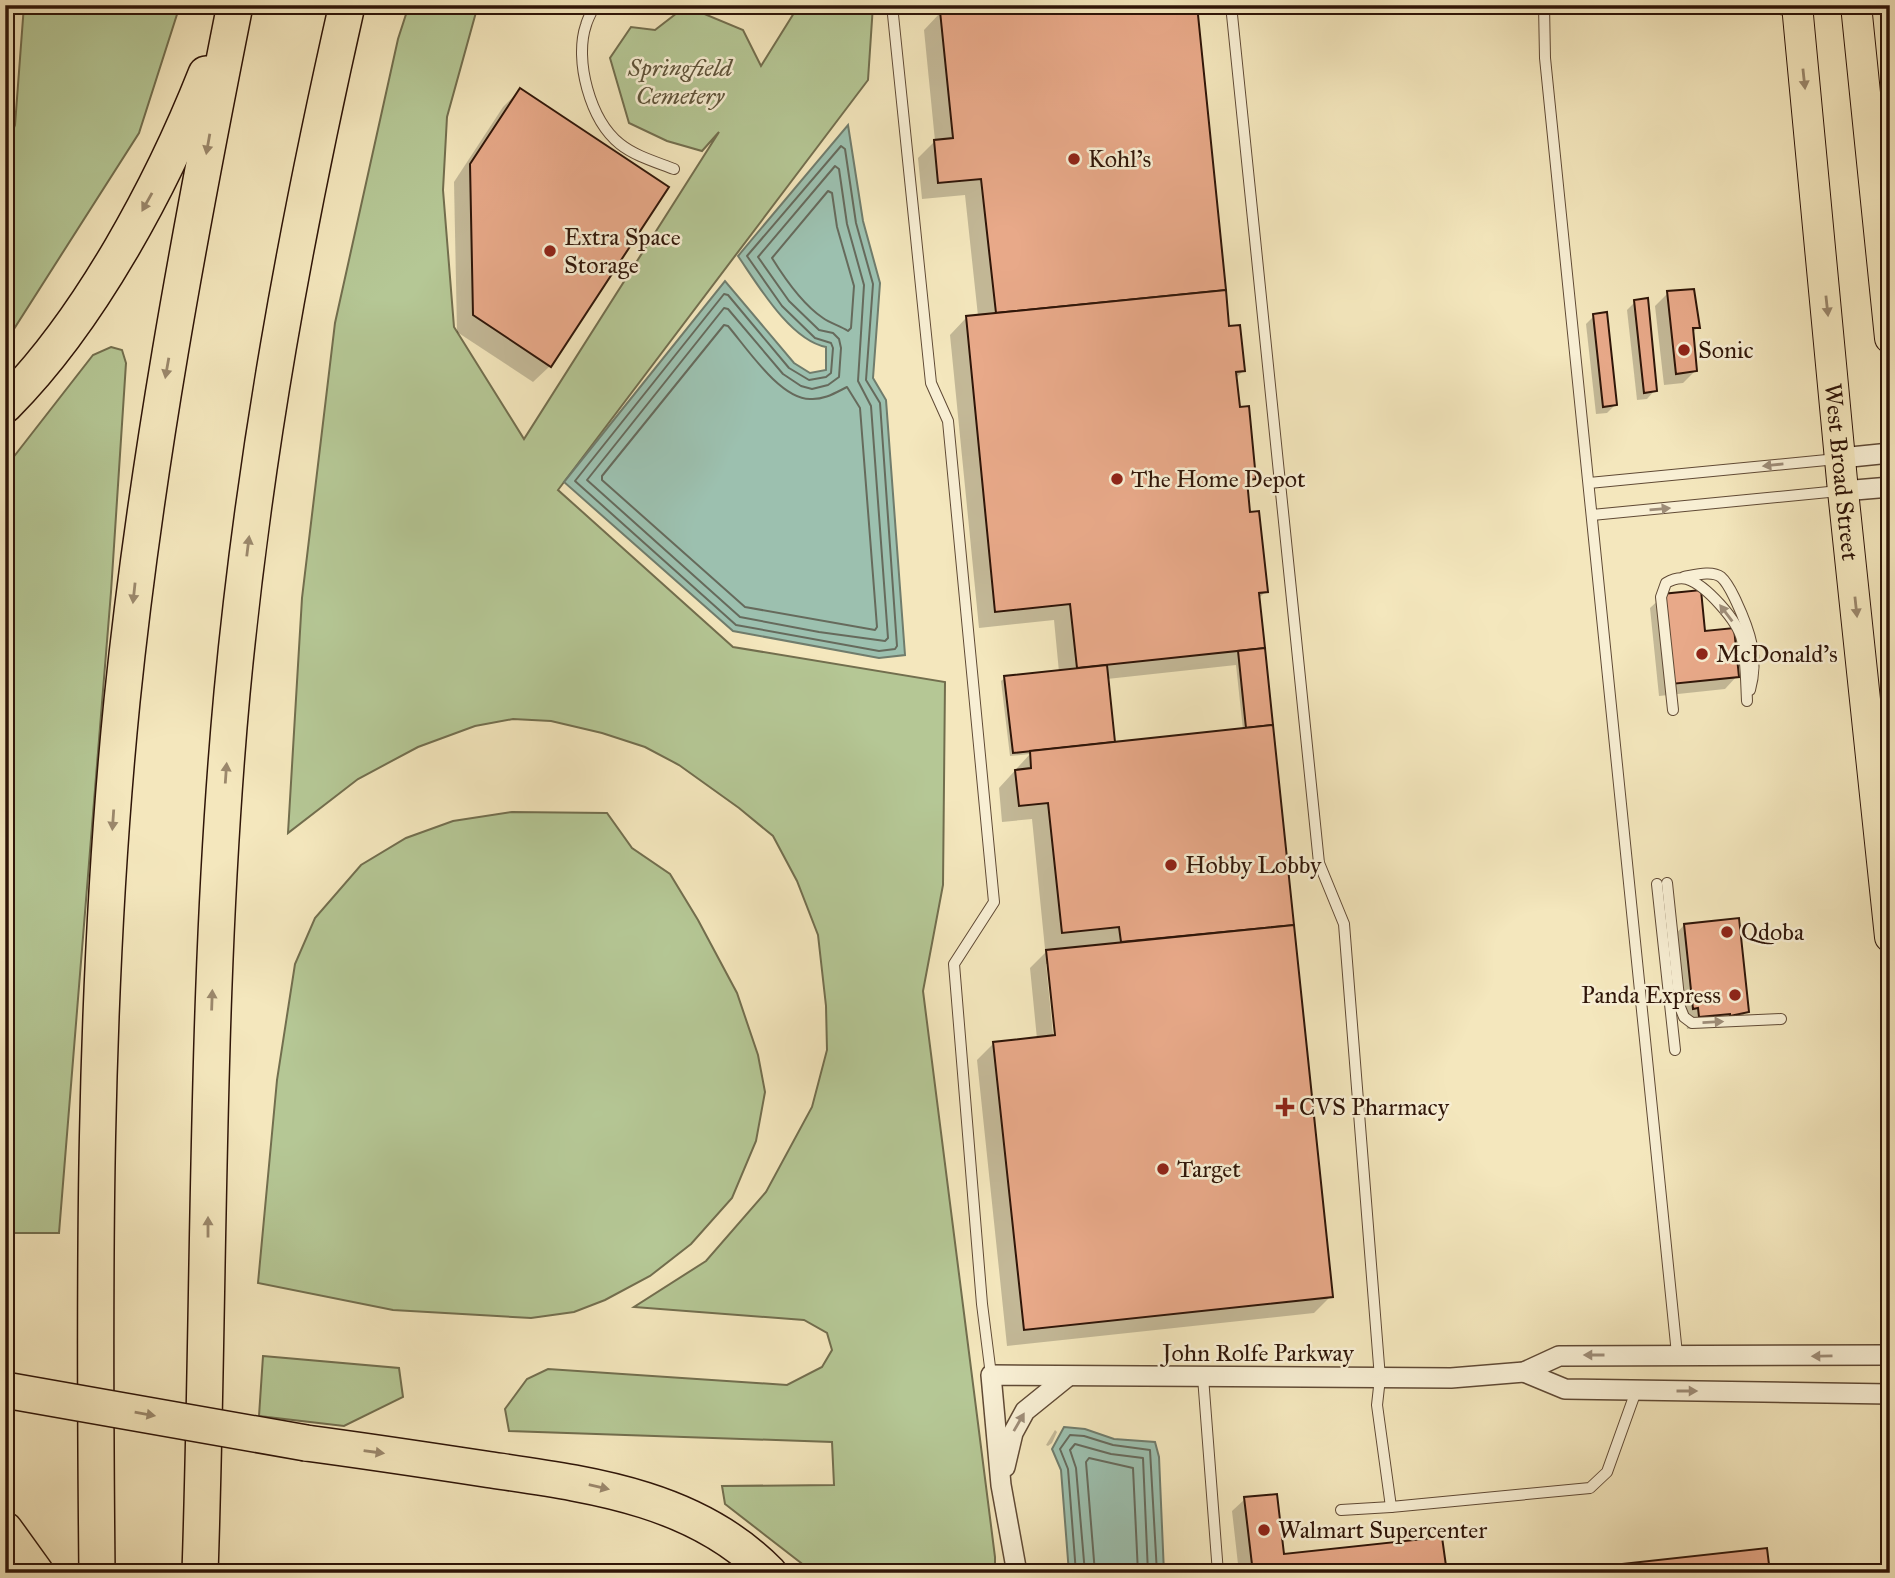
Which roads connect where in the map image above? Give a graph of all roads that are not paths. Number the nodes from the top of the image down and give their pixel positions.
1 (234, 5) edge
2 (347, 5) edge
3 (596, 5) edge
4 (892, 5) edge
5 (1231, 5) edge
6 (1544, 5) edge
7 (1752, 5) edge
8 (1856, 5) edge
9 (1797, 8) edge
10 (674, 169) dead end
11 (1890, 338) edge
12 (5, 405) edge
13 (1890, 453) edge
14 (1841, 458) junction
15 (1588, 483) junction
16 (1890, 487) edge
17 (1843, 491) junction
18 (1592, 515) junction
19 (1677, 578) junction
20 (1673, 710) dead end
21 (1890, 937) edge
22 (1781, 1018) dead end
23 (1675, 1050) dead end
24 (207, 1295) junction
25 (1677, 1354) junction
26 (1890, 1354) edge
27 (1524, 1372) junction
28 (991, 1375) junction
29 (1067, 1377) junction
30 (1203, 1377) junction
31 (1380, 1378) junction
32 (5, 1390) edge
33 (1636, 1391) junction
34 (1890, 1394) edge
35 (1001, 1485) junction
36 (1391, 1507) junction
37 (1341, 1510) dead end
38 (5, 1530) edge
39 (36, 1573) edge
40 (97, 1573) edge
41 (201, 1573) edge
42 (225, 1573) edge
43 (769, 1573) edge
44 (1017, 1573) edge
45 (1218, 1573) edge

1 -> 12 highway
1 -> 40 highway
24 -> 2 highway
3 - 10 lane
4 - 28 lane
5 - 31 lane
6 - 15 lane
7 - 9 lane
8 - 11 main road
9 -> 14 main road, West Broad Street
13 - 14 street
14 -> 15 lane
14 - 17 main road, West Broad Street
15 - 18 lane
16 - 17 street
18 -> 17 lane
17 -> 21 main road, West Broad Street
18 - 25 lane
19 -> 19 lane
19 - 20 lane
23 -> 22 lane
24 - 41 highway
24 - 42 highway
26 -> 25 street, John Rolfe Parkway
25 -> 27 street, John Rolfe Parkway
27 - 31 street, John Rolfe Parkway
27 - 33 street, John Rolfe Parkway
28 - 29 street, John Rolfe Parkway
28 - 35 street
29 - 30 street, John Rolfe Parkway
35 -> 29 street
30 - 31 street, John Rolfe Parkway
30 - 45 lane
31 - 36 lane
32 -> 43 highway, bridge
33 -> 34 street, John Rolfe Parkway
33 - 36 lane
35 - 44 street
36 - 37 lane
38 - 39 highway

